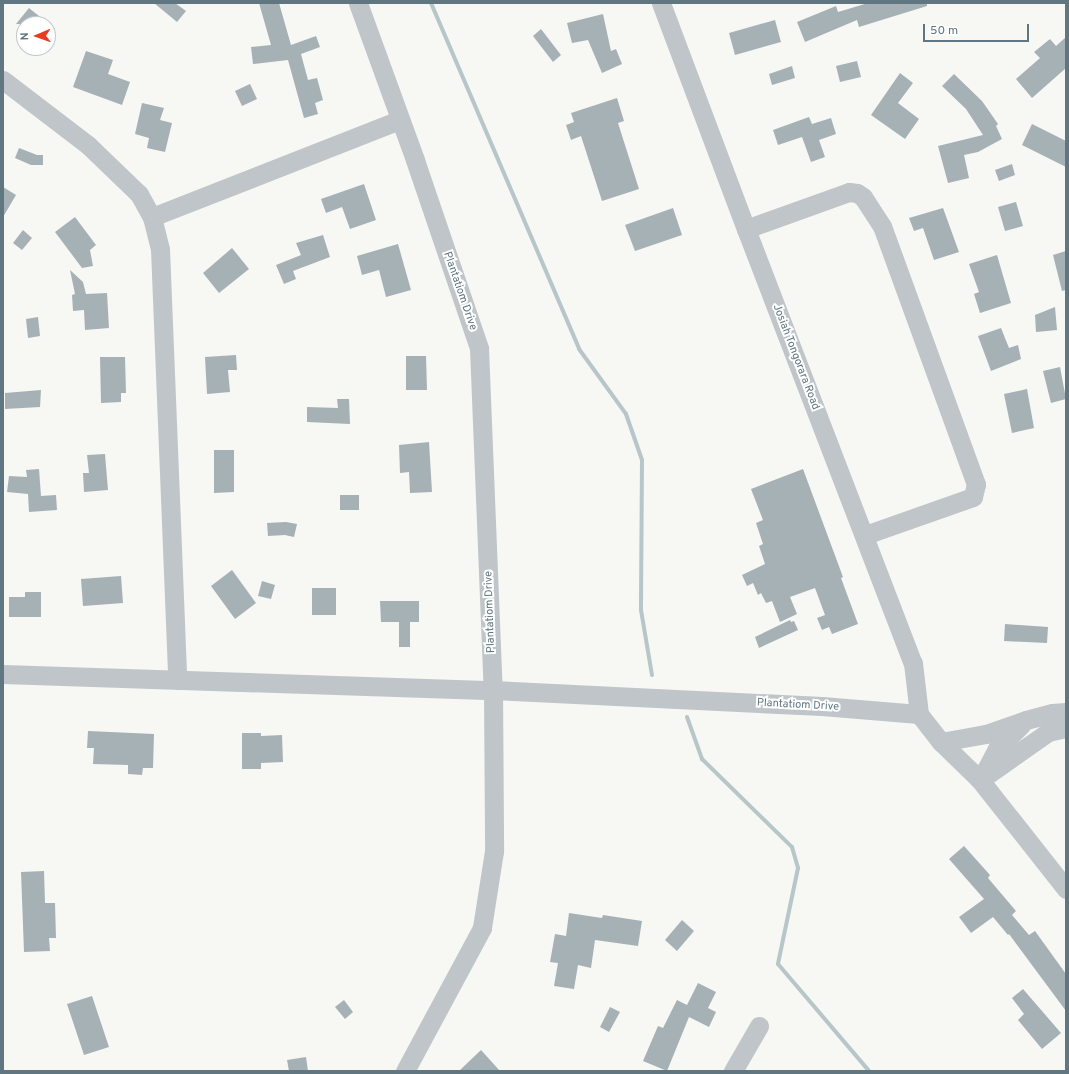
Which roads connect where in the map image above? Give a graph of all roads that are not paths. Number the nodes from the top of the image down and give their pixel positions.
1 (358, 3) edge
2 (667, 5) edge
3 (3, 80) edge
4 (400, 120) junction
5 (152, 217) junction
6 (746, 229) junction
7 (865, 535) junction
8 (3, 674) edge
9 (177, 680) junction
10 (493, 690) junction
11 (1066, 712) edge
12 (919, 714) junction
13 (1026, 720) junction
14 (1066, 728) edge
15 (941, 742) junction
16 (980, 780) junction
17 (1066, 889) edge
18 (759, 1026) dead end
19 (405, 1071) edge
20 (733, 1071) edge

1 - 4 street, Plantatiom Drive
2 - 6 street, Josiah Tongorara Road
3 - 5 street
4 - 5 street
4 - 10 street, Plantatiom Drive
5 - 9 street
6 - 7 street, Josiah Tongorara Road
6 - 7 street
7 - 12 street, Josiah Tongorara Road
8 - 9 street
9 - 10 street
10 - 12 street, Plantatiom Drive
10 - 19 street
11 - 13 street
12 - 15 street
13 - 15 street
13 - 16 street
14 - 16 street
15 - 16 street
16 - 17 street
18 - 20 street

